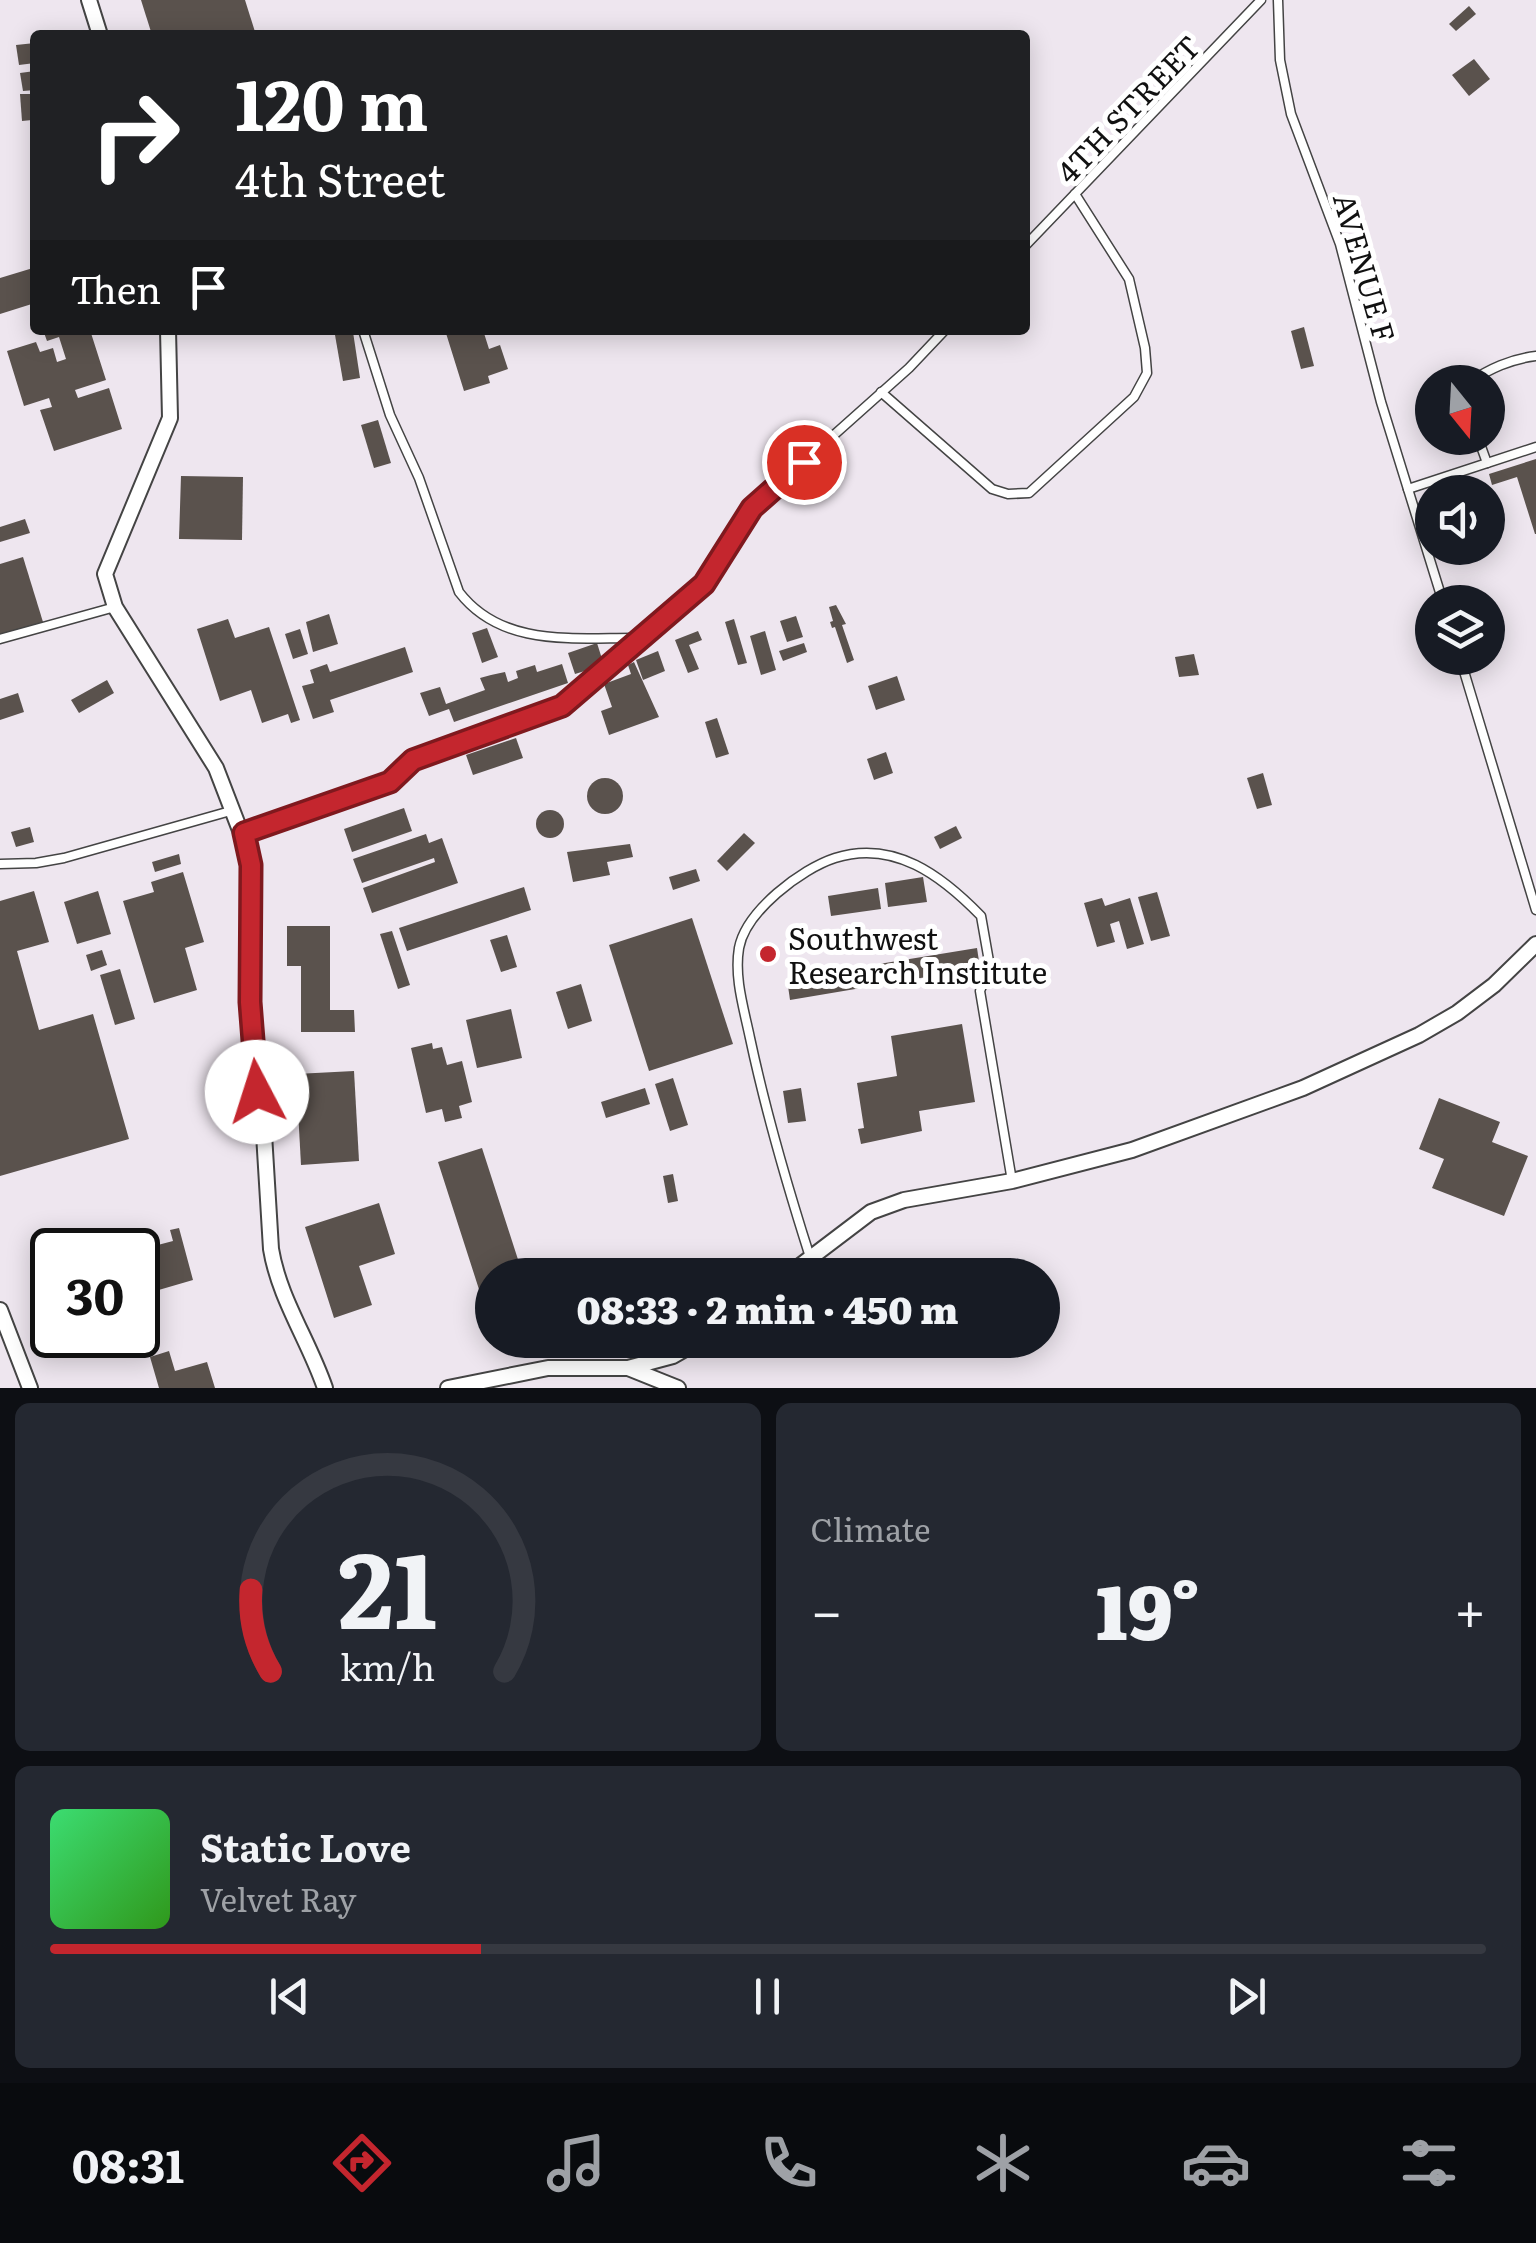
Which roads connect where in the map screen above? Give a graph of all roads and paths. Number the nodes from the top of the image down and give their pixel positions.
1 (89, 0) edge
2 (1261, 0) edge
3 (1278, 0) edge
4 (98, 30) edge
5 (1075, 194) junction
6 (1030, 241) edge
7 (168, 335) edge
8 (365, 335) edge
9 (940, 335) edge
10 (1536, 356) edge
11 (1500, 365) edge
12 (881, 392) junction
13 (1536, 447) edge
14 (1484, 455) edge
15 (1487, 463) junction
16 (1408, 489) junction
17 (1438, 585) edge
18 (115, 606) junction
19 (640, 638) junction
20 (0, 640) edge
21 (1465, 675) edge
22 (234, 810) junction
23 (244, 833) junction
24 (0, 864) edge
25 (1536, 910) edge
26 (1536, 944) edge
27 (1012, 1181) junction
28 (810, 1258) joint
29 (0, 1310) edge
30 (666, 1358) edge
31 (628, 1368) junction
32 (30, 1388) edge
33 (325, 1388) edge
34 (448, 1388) edge
35 (678, 1388) edge

1 - 4 street
2 - 5 lane, 4TH STREET
3 - 16 lane, AVENUE F
5 - 6 lane, 4TH STREET
5 - 12 lane
7 - 18 street
8 - 19 lane
9 - 12 lane
10 - 11 lane
12 - 19 lane
13 - 15 lane
14 - 15 lane
15 - 16 lane
16 - 17 lane, AVENUE F
18 - 20 lane
18 - 22 street
19 - 23 lane
21 - 25 lane
22 - 23 street
22 - 24 lane
23 - 33 street
26 - 27 street
27 - 28 street
27 - 28 lane
29 - 32 street
30 - 31 street
31 - 34 street
31 - 35 street

